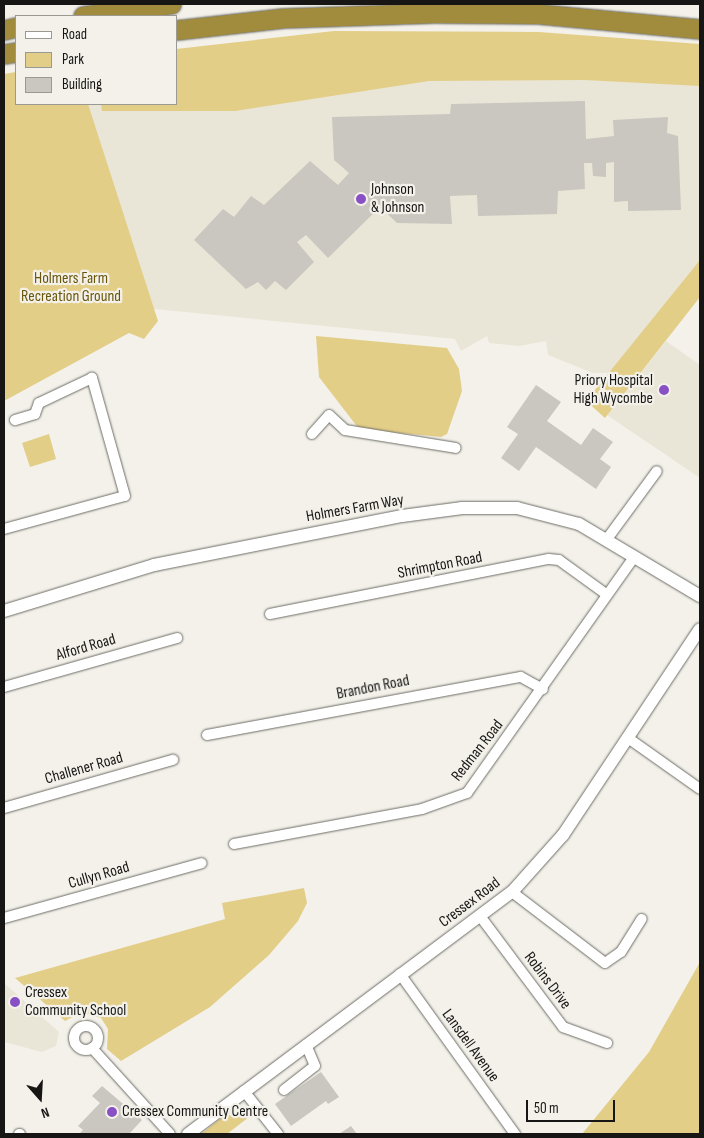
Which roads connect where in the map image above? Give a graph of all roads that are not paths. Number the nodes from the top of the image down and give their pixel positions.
1 (170, 4) edge
2 (90, 15) edge
3 (700, 29) edge
4 (178, 30) edge
5 (89, 368) dead end
6 (92, 378) junction
7 (15, 420) dead end
8 (312, 434) dead end
9 (456, 448) dead end
10 (657, 471) dead end
11 (4, 528) edge
12 (607, 539) junction
13 (634, 557) junction
14 (606, 594) junction
15 (700, 596) edge
16 (4, 611) edge
17 (270, 614) dead end
18 (700, 629) edge
19 (177, 638) dead end
20 (4, 687) edge
21 (543, 689) junction
22 (207, 735) dead end
23 (628, 738) junction
24 (173, 760) dead end
25 (700, 788) edge
26 (4, 808) edge
27 (234, 844) dead end
28 (202, 863) dead end
29 (512, 892) junction
30 (480, 916) junction
31 (4, 918) edge
32 (642, 919) dead end
33 (400, 974) junction
34 (607, 1042) dead end
35 (306, 1045) junction
36 (92, 1048) dead end
37 (284, 1090) dead end
38 (244, 1091) junction
39 (170, 1134) edge
40 (188, 1134) edge
41 (278, 1134) edge
42 (515, 1134) edge

1 - 2 highway
3 - 4 highway
5 - 6 street
6 - 7 street
6 - 11 street
8 - 9 street
10 - 12 street
12 - 13 street, Holmers Farm Way
12 - 16 street, Holmers Farm Way
13 - 14 street, Redman Road
13 - 15 street, Holmers Farm Way
14 - 17 street, Shrimpton Road
14 - 21 street, Redman Road
18 - 23 street, Cressex Road
19 - 20 street, Alford Road
21 - 22 street, Brandon Road
21 - 27 street, Redman Road
23 - 25 street
23 - 29 street, Cressex Road
24 - 26 street, Challener Road
28 - 31 street, Cullyn Road
29 - 30 street, Cressex Road
29 - 32 street
30 - 33 street, Cressex Road
30 - 34 street, Robins Drive
33 - 35 street, Cressex Road
33 - 42 street, Lansdell Avenue
35 - 37 street
35 - 38 street, Cressex Road
36 - 39 street
38 - 40 street, Cressex Road
38 - 41 street

